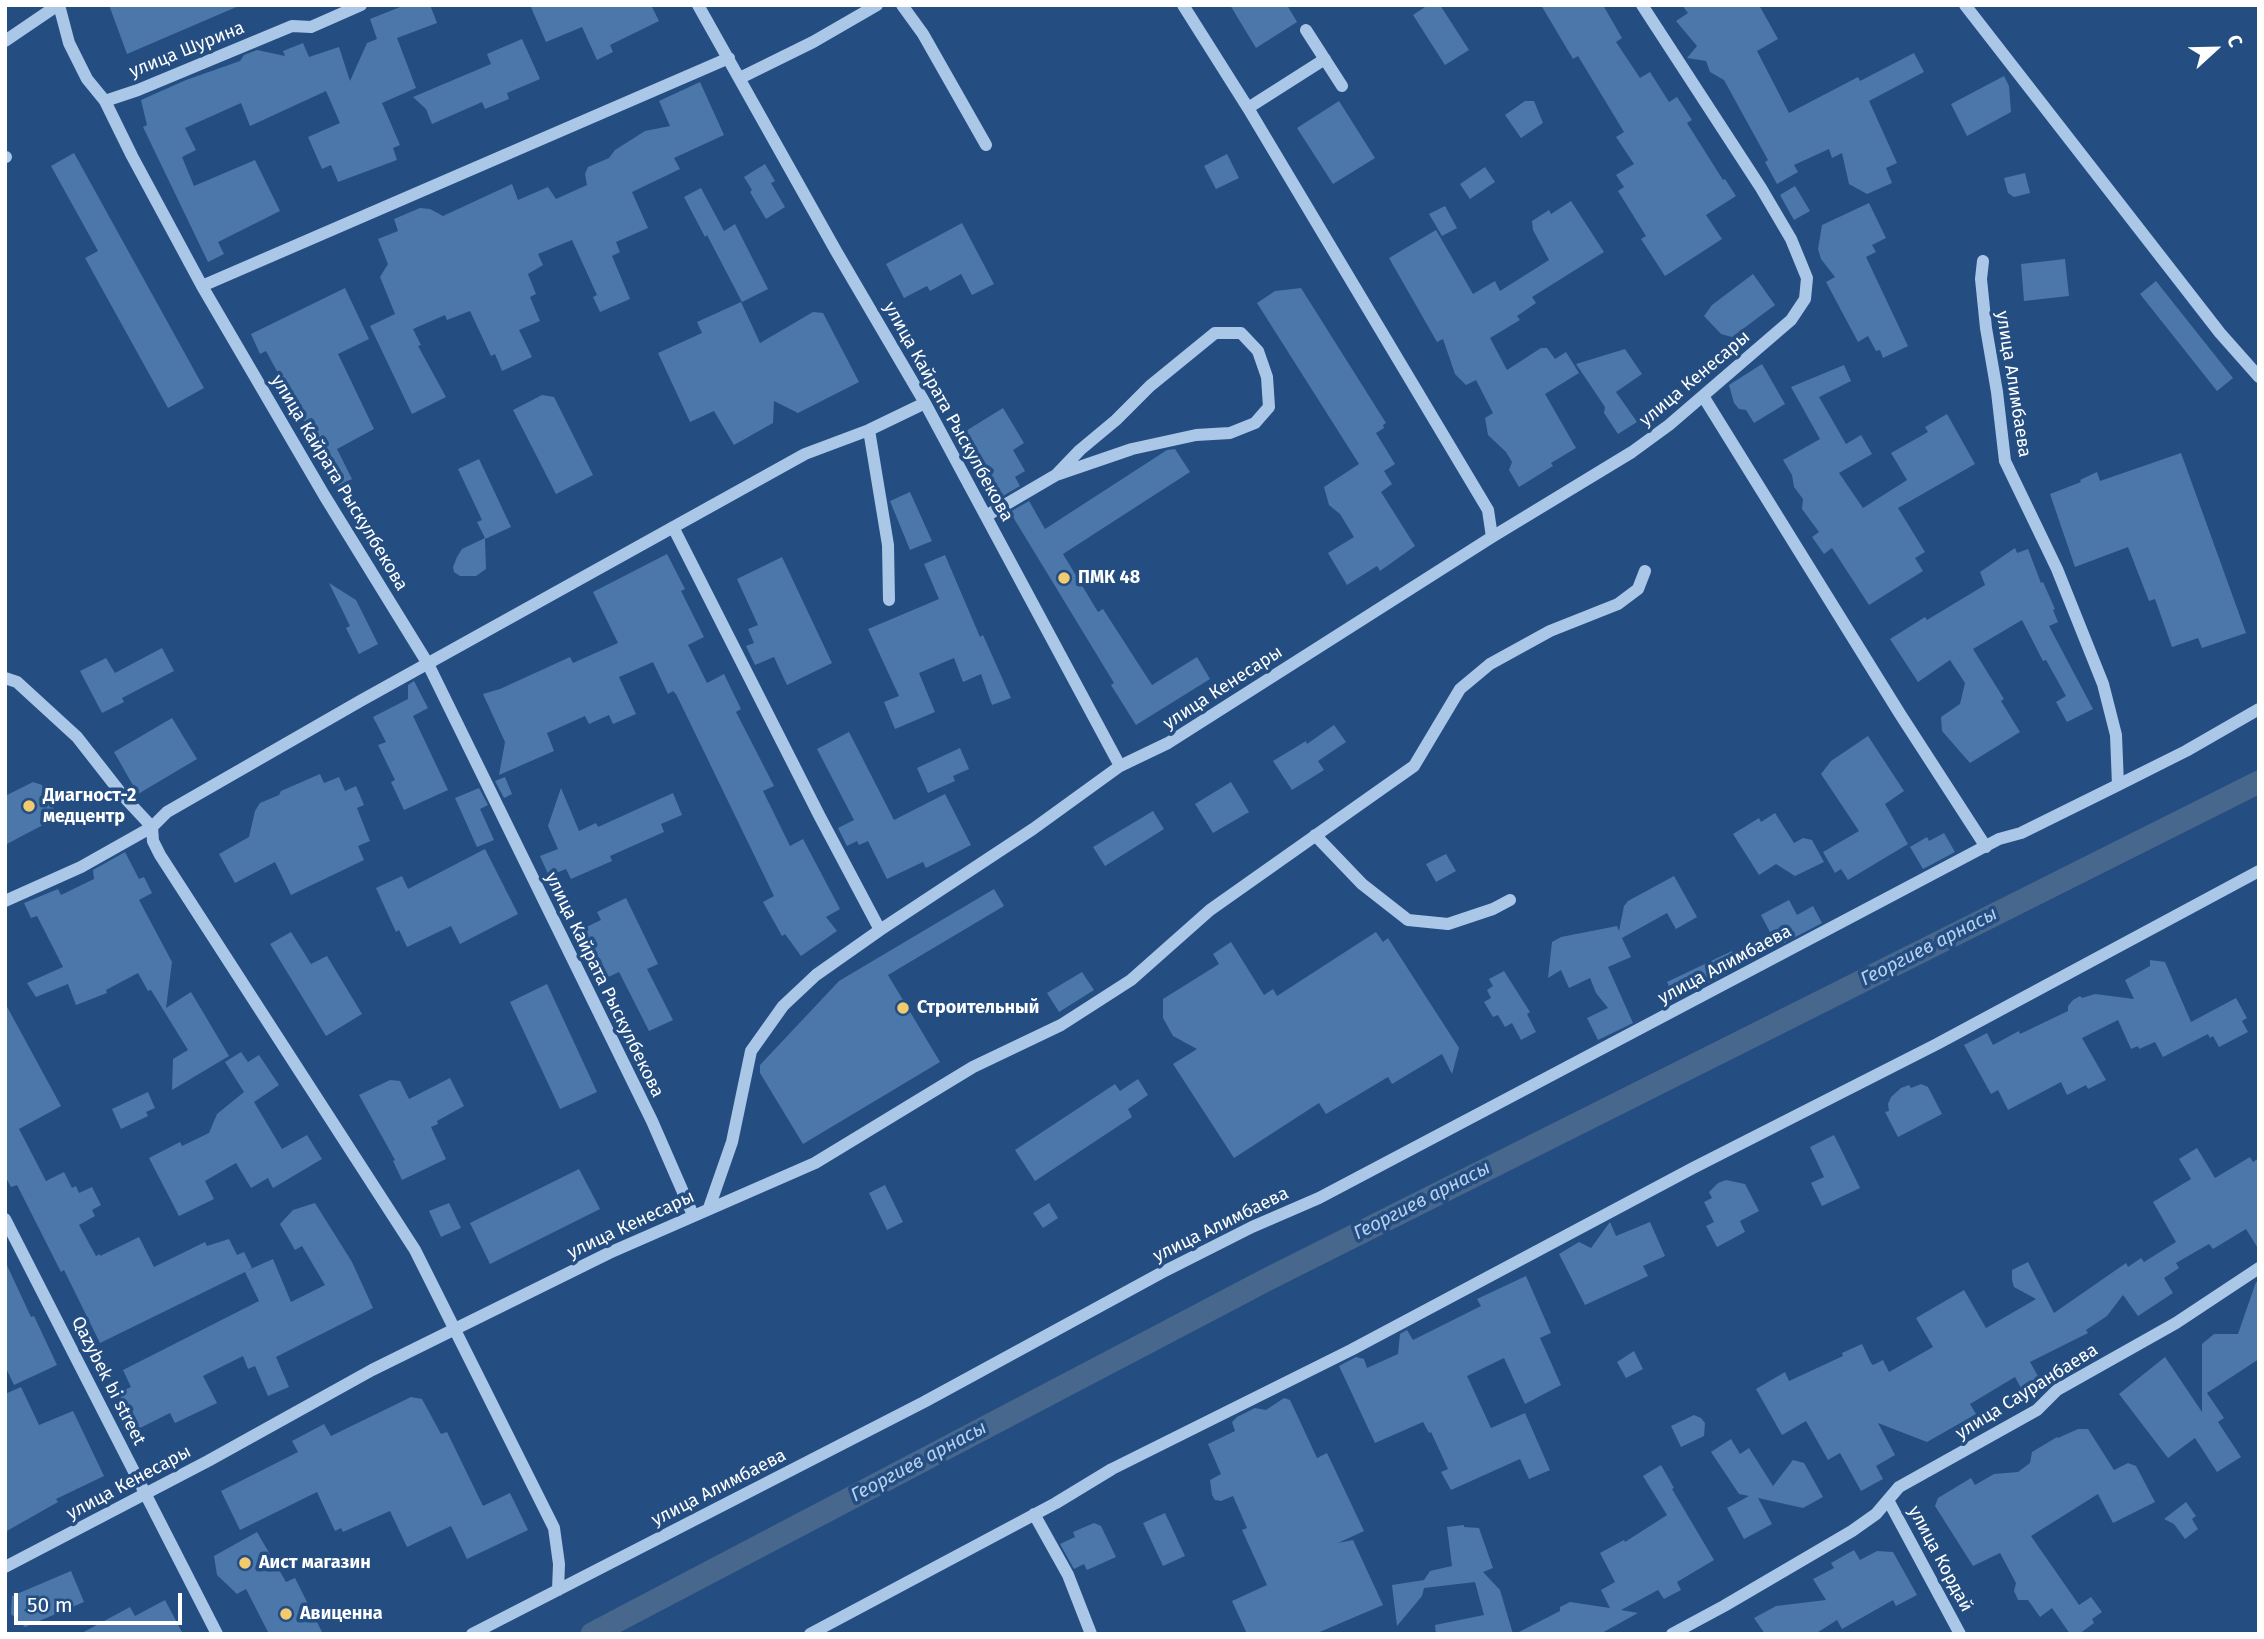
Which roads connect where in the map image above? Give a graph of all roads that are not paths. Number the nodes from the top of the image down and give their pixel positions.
1 (59, 5) edge
2 (361, 5) edge
3 (698, 5) edge
4 (877, 5) edge
5 (902, 5) edge
6 (1183, 5) edge
7 (1642, 5) edge
8 (1965, 5) edge
9 (1306, 30) dead end
10 (5, 41) edge
11 (729, 58) junction
12 (1325, 59) junction
13 (740, 78) junction
14 (1342, 86) dead end
15 (105, 101) junction
16 (1248, 108) junction
17 (986, 145) dead end
18 (1983, 261) dead end
19 (202, 286) junction
20 (2259, 377) edge
21 (1703, 396) junction
22 (925, 403) junction
23 (869, 430) junction
24 (1056, 475) junction
25 (986, 516) junction
26 (673, 527) junction
27 (1492, 537) junction
28 (1645, 571) dead end
29 (889, 600) dead end
30 (428, 664) junction
31 (5, 678) edge
32 (2259, 709) edge
33 (1120, 766) junction
34 (2119, 785) junction
35 (152, 827) junction
36 (1315, 835) junction
37 (1986, 847) junction
38 (2259, 871) edge
39 (1510, 900) dead end
40 (5, 901) edge
41 (880, 930) junction
42 (709, 1208) junction
43 (694, 1215) junction
44 (5, 1219) edge
45 (2259, 1268) edge
46 (454, 1329) junction
47 (146, 1493) junction
48 (1888, 1500) junction
49 (1034, 1514) junction
50 (5, 1567) edge
51 (558, 1590) junction
52 (217, 1634) edge
53 (472, 1634) edge
54 (810, 1634) edge
55 (1091, 1634) edge
56 (1672, 1634) edge
57 (1960, 1634) edge

1 - 10 street
1 - 15 street, улица Кайрата Рыскулбекова
2 - 15 street, улица Шурина
3 - 11 street, улица Кайрата Рыскулбекова
4 - 13 street
5 - 17 street
6 - 16 street
7 - 21 street, улица Кенесары
8 - 20 street
9 - 12 street
11 - 13 street, улица Кайрата Рыскулбекова
11 - 19 street
12 - 14 street
12 - 16 street
13 - 22 street, улица Кайрата Рыскулбекова
15 - 19 street, улица Кайрата Рыскулбекова
16 - 27 street
18 - 34 street, улица Алимбаева
19 - 30 street, улица Кайрата Рыскулбекова
21 - 27 street, улица Кенесары
21 - 37 street
22 - 23 street
22 - 25 street, улица Кайрата Рыскулбекова
23 - 26 street
23 - 29 street
24 - 24 street
24 - 25 street
25 - 33 street, улица Кайрата Рыскулбекова
26 - 30 street
26 - 41 street
27 - 33 street, улица Кенесары
28 - 36 street
30 - 35 street
30 - 43 street, улица Кайрата Рыскулбекова
31 - 35 street
32 - 34 street, улица Алимбаева
33 - 41 street, улица Кенесары
34 - 37 street, улица Алимбаева
35 - 40 street
35 - 46 street
36 - 39 street
36 - 42 street
37 - 51 street, улица Алимбаева
38 - 49 street
41 - 42 street, улица Кенесары
42 - 43 street, улица Кенесары
43 - 46 street, улица Кенесары
44 - 47 street, Qazybek bi street
45 - 48 street, улица Сауранбаева
46 - 47 street, улица Кенесары
46 - 51 street
47 - 50 street, улица Кенесары
47 - 52 street, Qazybek bi street
48 - 56 street, улица Сауранбаева
48 - 57 street, улица Кордай
49 - 54 street
49 - 55 street
51 - 53 street, улица Алимбаева

